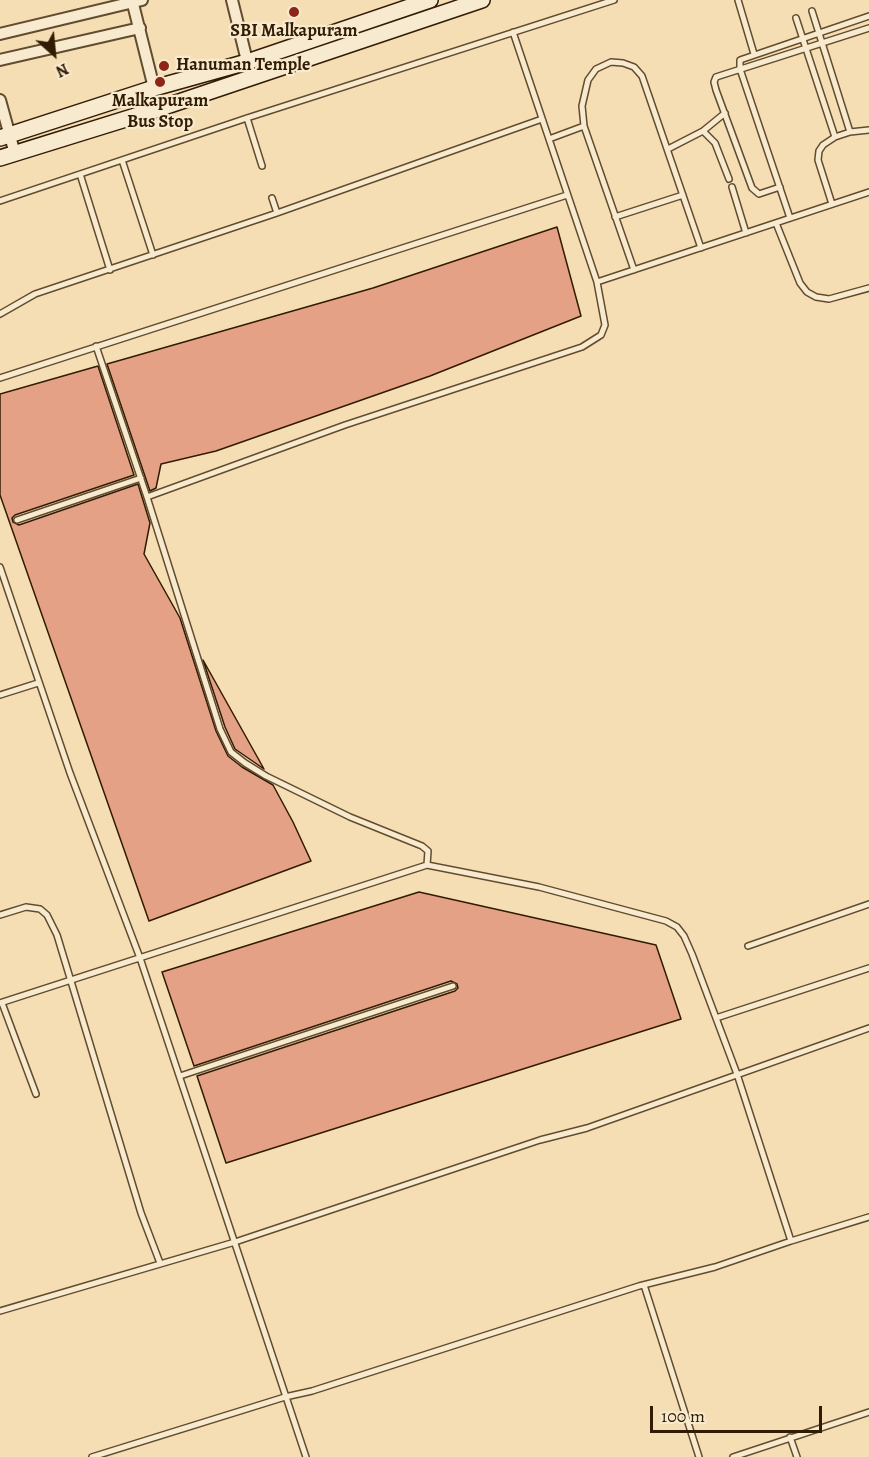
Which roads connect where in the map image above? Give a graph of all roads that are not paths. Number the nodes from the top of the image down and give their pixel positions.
1 (232, 0) edge
2 (430, 0) edge
3 (482, 0) edge
4 (614, 0) edge
5 (738, 0) edge
6 (135, 1) edge
7 (402, 4) edge
8 (812, 11) dead end
9 (869, 16) edge
10 (796, 18) dead end
11 (140, 28) junction
12 (869, 28) edge
13 (513, 32) junction
14 (819, 32) junction
15 (0, 34) edge
16 (803, 38) junction
17 (823, 43) junction
18 (806, 49) junction
19 (754, 54) junction
20 (0, 60) edge
21 (247, 62) junction
22 (740, 69) junction
23 (251, 78) junction
24 (154, 88) junction
25 (0, 100) edge
26 (725, 113) junction
27 (247, 118) junction
28 (542, 118) junction
29 (584, 126) junction
30 (869, 130) edge
31 (703, 131) junction
32 (850, 132) junction
33 (5, 136) edge
34 (835, 137) junction
35 (549, 139) junction
36 (668, 148) junction
37 (15, 154) junction
38 (0, 158) edge
39 (122, 160) junction
40 (262, 166) dead end
41 (80, 174) junction
42 (729, 179) dead end
43 (780, 187) junction
44 (732, 188) dead end
45 (869, 192) edge
46 (567, 195) junction
47 (683, 195) junction
48 (272, 198) dead end
49 (0, 201) edge
50 (832, 204) junction
51 (277, 213) junction
52 (615, 217) junction
53 (790, 218) junction
54 (776, 223) junction
55 (746, 232) junction
56 (701, 248) junction
57 (153, 255) junction
58 (110, 270) junction
59 (634, 270) junction
60 (597, 282) junction
61 (869, 288) edge
62 (0, 314) edge
63 (96, 346) junction
64 (0, 378) edge
65 (141, 478) junction
66 (147, 497) junction
67 (16, 520) dead end
68 (0, 567) edge
69 (38, 683) junction
70 (0, 695) edge
71 (427, 865) junction
72 (869, 904) edge
73 (0, 915) edge
74 (748, 946) dead end
75 (140, 958) junction
76 (869, 968) edge
77 (71, 980) junction
78 (453, 986) dead end
79 (1, 1003) edge
80 (716, 1018) junction
81 (869, 1028) edge
82 (736, 1074) junction
83 (180, 1076) junction
84 (36, 1094) dead end
85 (869, 1217) edge
86 (791, 1240) junction
87 (235, 1242) junction
88 (160, 1263) junction
89 (644, 1285) junction
90 (0, 1311) edge
91 (285, 1397) junction
92 (869, 1412) edge
93 (790, 1437) junction
94 (92, 1457) edge
95 (306, 1457) edge
96 (699, 1457) edge
97 (733, 1457) edge
98 (797, 1457) edge

1 - 21 street
2 - 7 main road
3 - 23 main road
4 - 13 lane
5 - 19 lane
6 - 11 street
6 - 15 street
7 - 21 main road
8 - 14 lane
9 - 14 lane
10 - 16 lane
11 - 20 street
11 - 24 street
12 - 17 lane
13 - 27 lane
13 - 28 lane
14 - 16 lane
14 - 17 lane
16 - 18 lane
16 - 19 lane
17 - 18 lane
17 - 32 lane
18 - 22 lane
18 - 34 lane
19 - 22 lane
21 - 23 street
21 - 24 main road
22 - 26 lane
22 - 43 lane
23 - 37 main road
24 - 33 main road
25 - 33 street
26 - 31 lane
26 - 43 lane
27 - 39 lane
27 - 40 lane
28 - 35 lane
28 - 51 lane
29 - 35 lane
29 - 36 lane
29 - 52 lane
30 - 32 lane
31 - 36 lane
31 - 42 lane
32 - 34 lane
33 - 37 street
34 - 50 lane
35 - 46 lane
36 - 47 lane
37 - 38 main road
39 - 41 lane
39 - 57 lane
41 - 49 lane
41 - 58 lane
43 - 53 lane
44 - 55 lane
45 - 50 lane
46 - 60 lane
46 - 63 lane
47 - 52 lane
47 - 56 lane
48 - 51 lane
50 - 53 lane
51 - 57 lane
52 - 59 lane
53 - 54 lane
54 - 55 lane
54 - 61 lane
55 - 56 lane
56 - 59 lane
57 - 58 lane
58 - 62 lane
59 - 60 lane
60 - 66 lane
63 - 64 lane
63 - 65 lane
65 - 66 lane
65 - 67 lane
66 - 71 lane
68 - 69 lane
69 - 70 lane
69 - 75 lane
71 - 75 lane
71 - 80 lane
72 - 74 lane
73 - 77 lane
75 - 77 lane
75 - 83 lane
76 - 80 lane
77 - 79 lane
77 - 88 lane
78 - 83 lane
79 - 84 lane
80 - 82 lane
81 - 82 lane
82 - 86 lane
82 - 87 lane
83 - 87 lane
85 - 86 lane
86 - 89 lane
87 - 88 lane
87 - 91 lane
88 - 90 lane
89 - 91 lane
89 - 96 lane
91 - 94 lane
91 - 95 lane
92 - 93 lane
93 - 97 lane
93 - 98 lane

